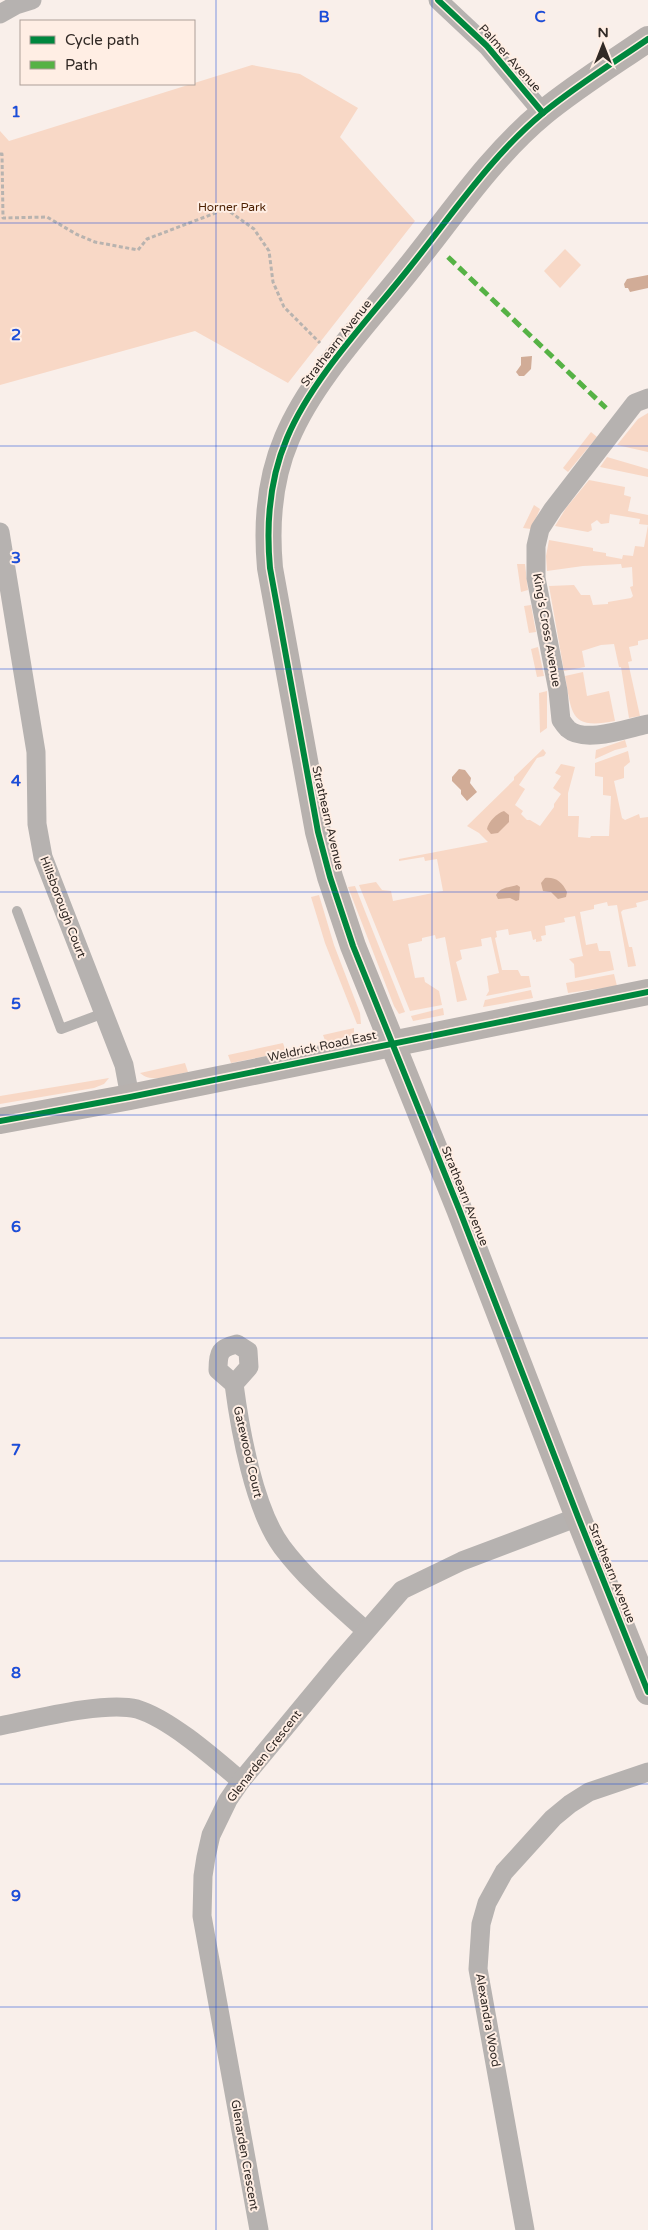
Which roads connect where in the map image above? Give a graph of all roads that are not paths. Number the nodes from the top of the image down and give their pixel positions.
1 (32, 0) edge
2 (438, 0) edge
3 (0, 14) edge
4 (648, 39) edge
5 (543, 112) junction
6 (648, 398) edge
7 (0, 532) edge
8 (648, 724) edge
9 (17, 911) dead end
10 (648, 992) edge
11 (104, 1013) junction
12 (391, 1043) junction
13 (130, 1097) junction
14 (0, 1121) edge
15 (234, 1384) dead end
16 (578, 1518) junction
17 (365, 1630) junction
18 (648, 1692) edge
19 (0, 1726) edge
20 (648, 1772) edge
21 (241, 1781) junction
22 (259, 2230) edge
23 (525, 2230) edge

1 - 3 street
2 - 5 street, Palmer Avenue
4 - 5 street, Strathearn Avenue
5 - 12 street, Strathearn Avenue
6 - 8 street, King's Cross Avenue
7 - 11 street, Hillsborough Court
9 - 11 lane
10 - 12 street, Weldrick Road East
11 - 13 street, Hillsborough Court
12 - 13 street, Weldrick Road East
12 - 16 street, Strathearn Avenue
13 - 14 street, Weldrick Road East
15 - 17 street, Gatewood Court
16 - 17 street, Glenarden Crescent
16 - 18 street, Strathearn Avenue
17 - 21 street, Glenarden Crescent
19 - 21 street
20 - 23 street, Alexandra Wood
21 - 22 street, Glenarden Crescent

